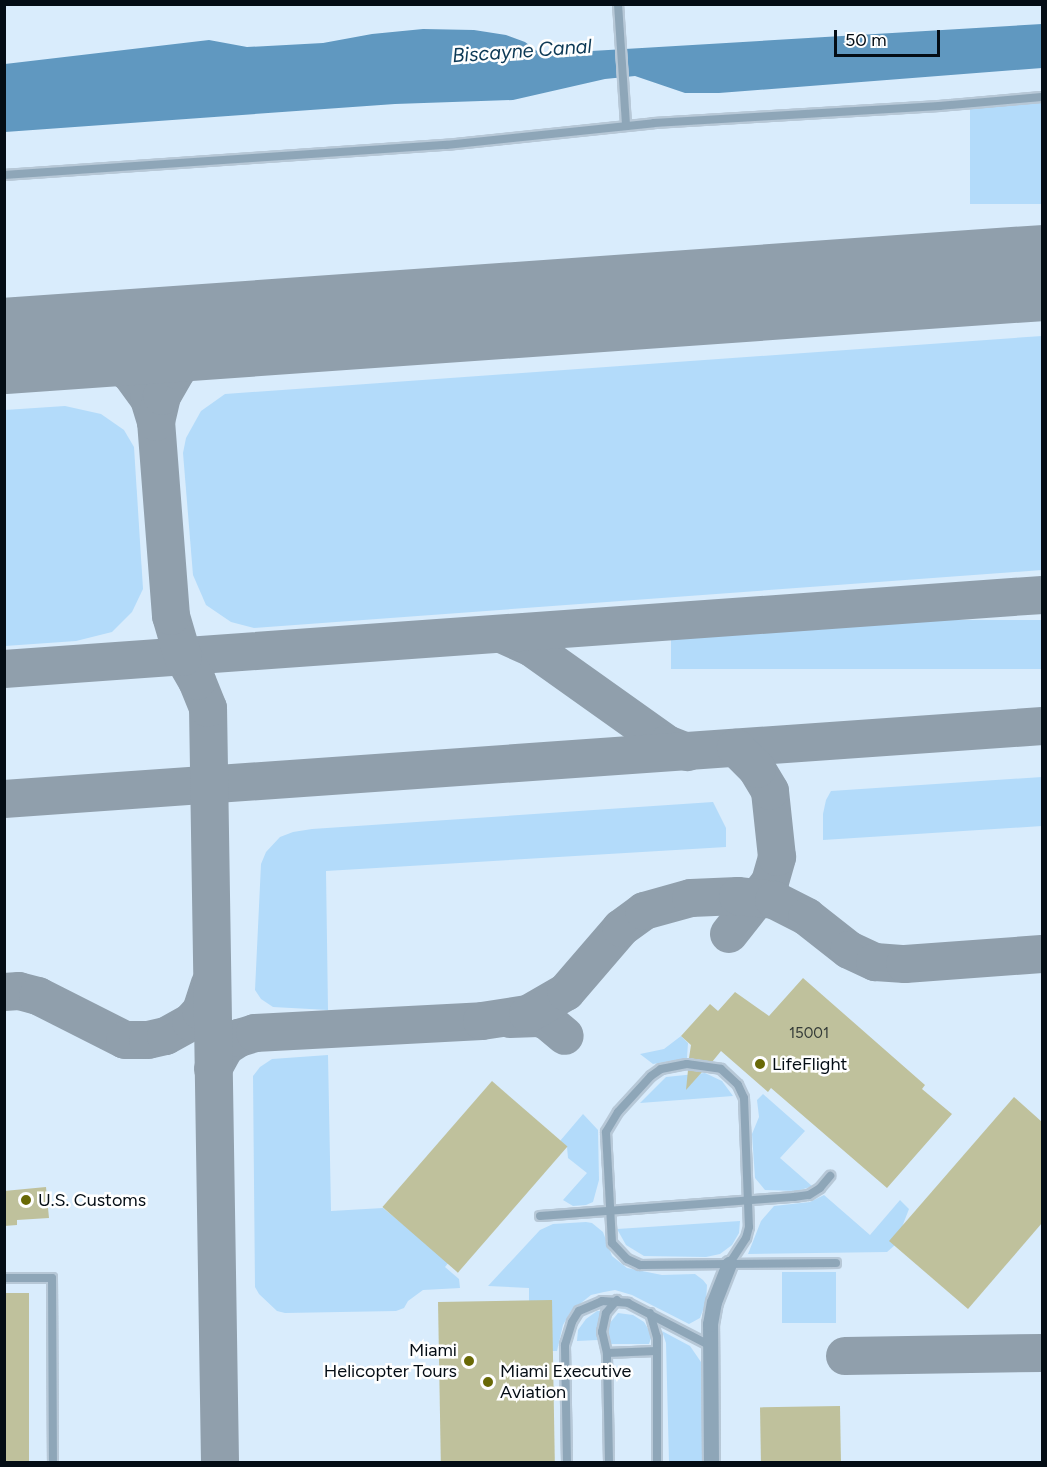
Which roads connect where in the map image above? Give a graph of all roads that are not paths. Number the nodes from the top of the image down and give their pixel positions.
1 (618, 4) edge
2 (1042, 97) edge
3 (626, 126) junction
4 (4, 175) edge
5 (830, 1176) dead end
6 (748, 1202) junction
7 (609, 1213) junction
8 (540, 1216) dead end
9 (836, 1263) dead end
10 (729, 1264) junction
11 (4, 1278) edge
12 (616, 1300) junction
13 (650, 1313) junction
14 (709, 1345) junction
15 (656, 1351) junction
16 (607, 1353) junction
17 (53, 1462) edge
18 (567, 1462) edge
19 (609, 1462) edge
20 (657, 1462) edge
21 (711, 1462) edge

1 - 3 lane
2 - 3 lane
3 - 4 lane
5 - 6 lane
6 - 7 lane
6 - 7 lane
6 - 10 lane
7 - 8 lane
7 - 10 lane
9 - 10 lane
10 - 14 street
11 - 17 lane
12 - 13 lane
12 - 16 lane
12 - 18 lane
13 - 14 lane
13 - 15 lane
14 - 21 street
15 - 16 lane
15 - 20 lane
16 - 19 lane

